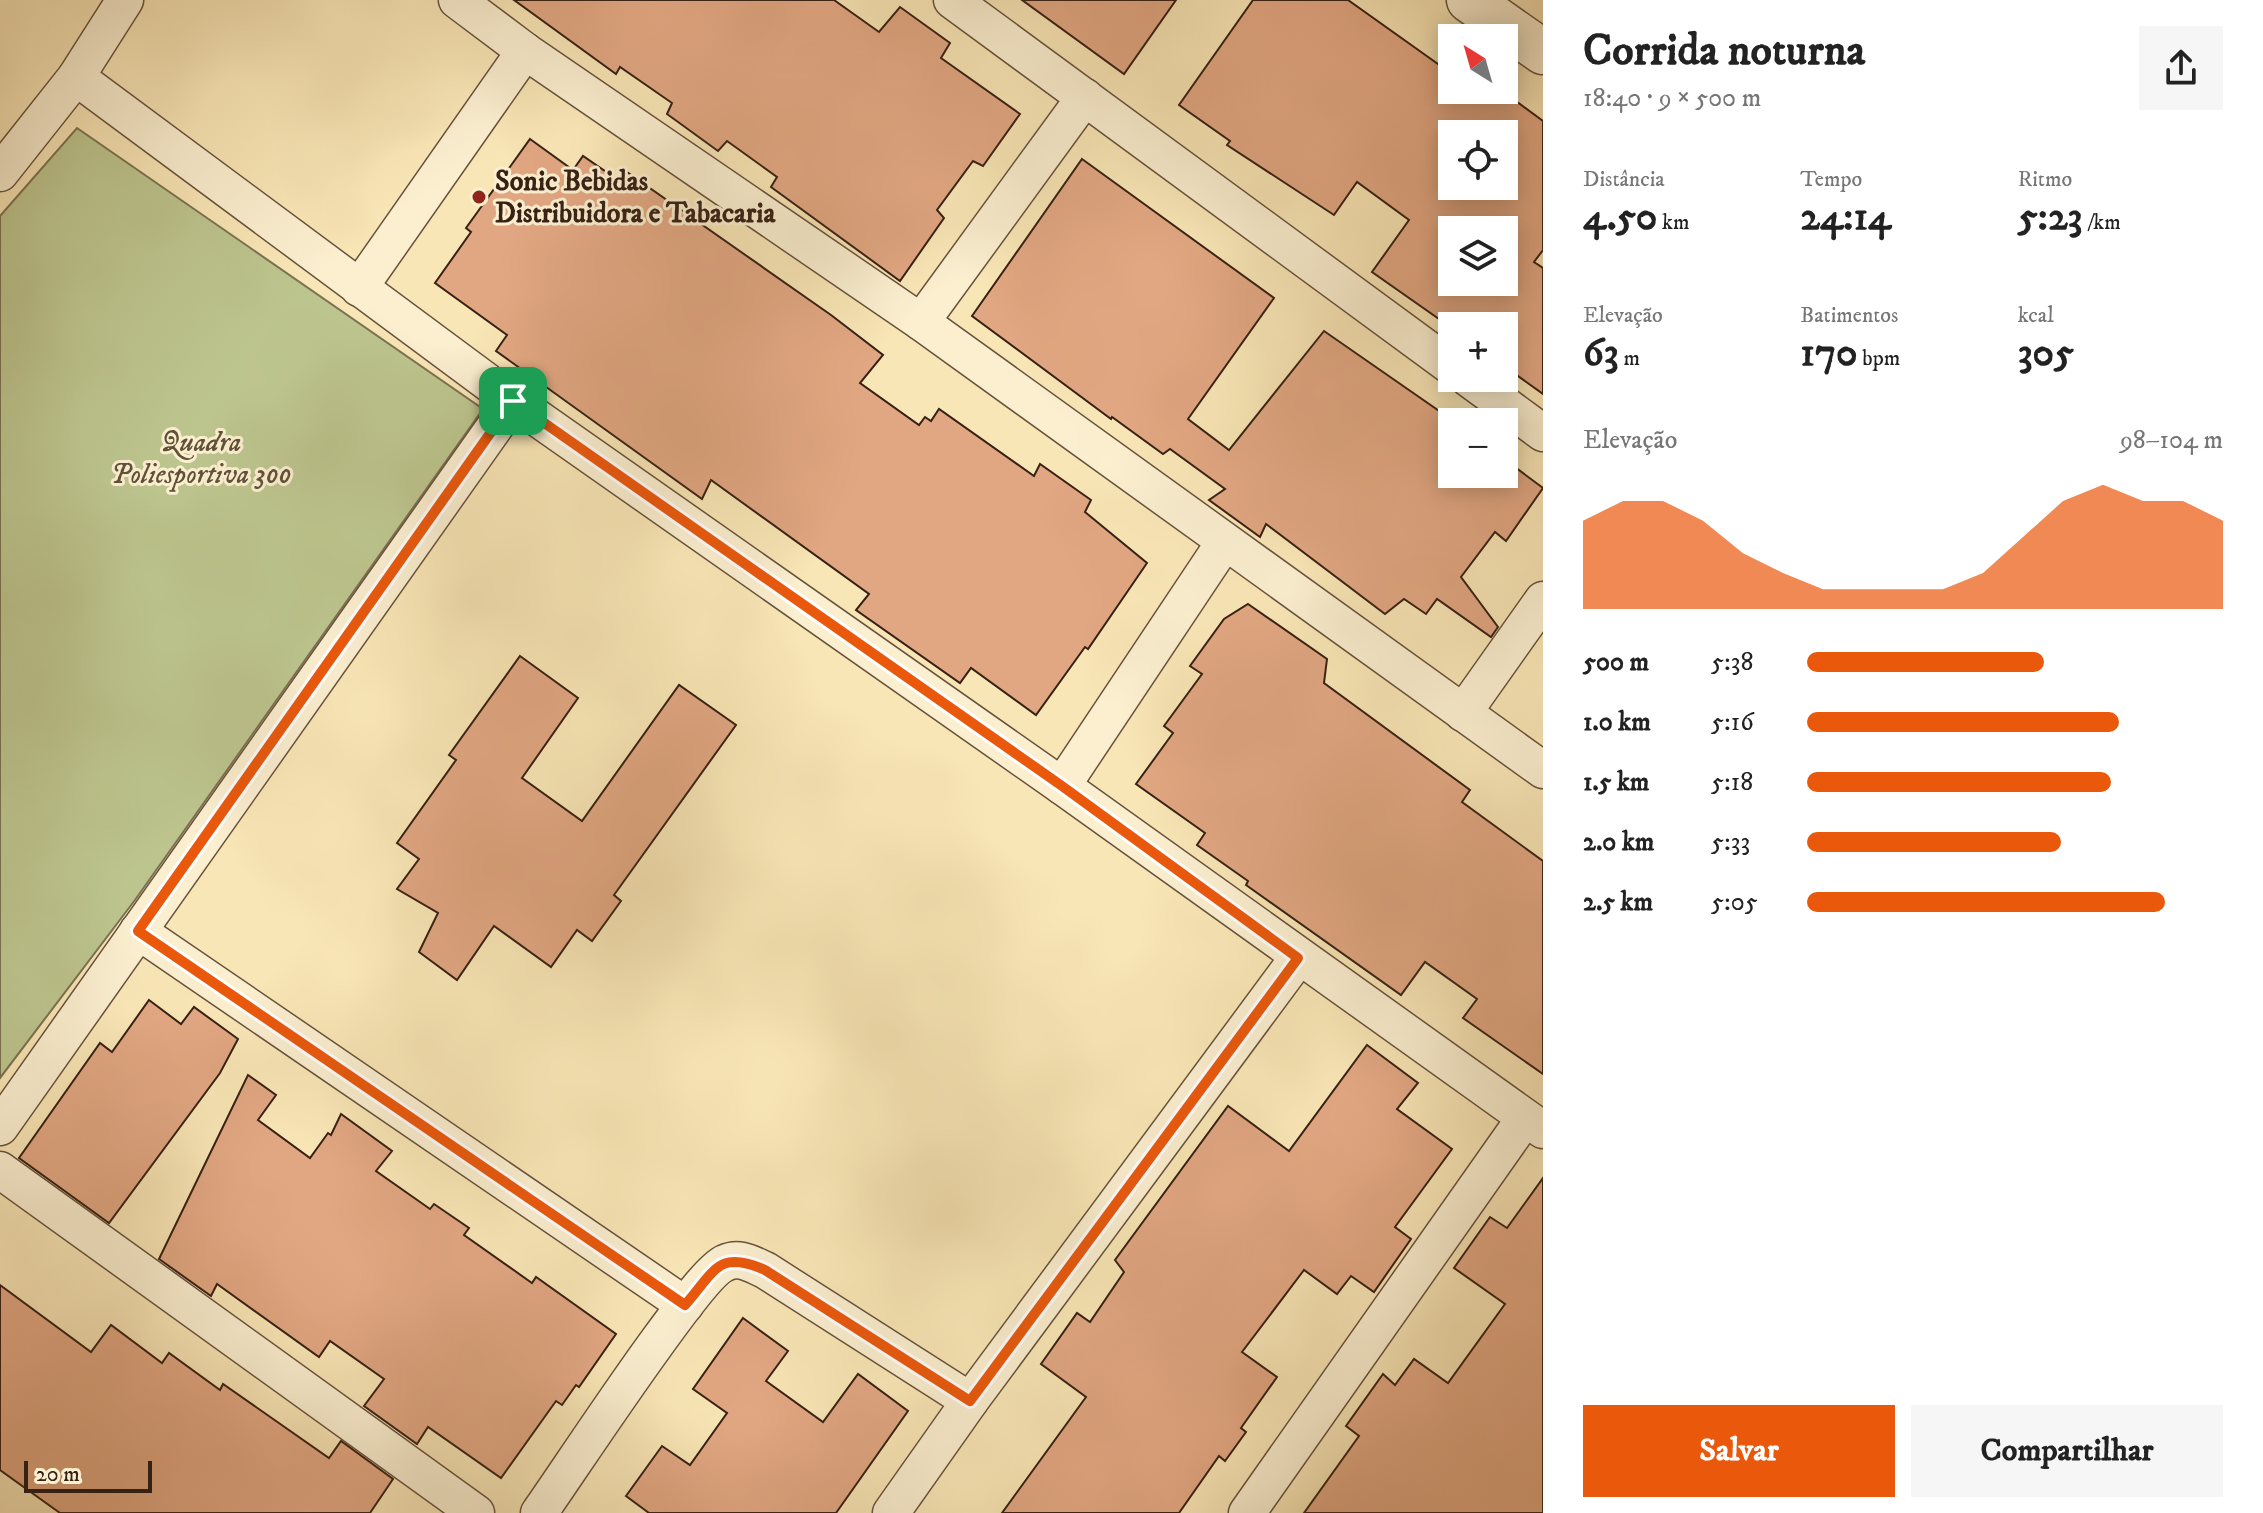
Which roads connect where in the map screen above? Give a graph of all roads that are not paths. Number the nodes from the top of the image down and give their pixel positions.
1 (125, 0) edge
2 (457, 0) edge
3 (1469, 0) edge
4 (973, 6) edge
5 (525, 51) junction
6 (1543, 52) edge
7 (76, 77) junction
8 (1085, 97) junction
9 (0, 173) edge
10 (359, 288) junction
11 (921, 322) junction
12 (1438, 357) edge
13 (1487, 392) edge
14 (513, 401) junction
15 (1543, 433) edge
16 (1224, 543) junction
17 (1543, 600) edge
18 (1463, 713) junction
19 (1543, 770) edge
20 (1062, 786) junction
21 (138, 931) junction
22 (1298, 958) junction
23 (1534, 1124) edge
24 (0, 1127) edge
25 (0, 1170) edge
26 (685, 1305) junction
27 (970, 1401) junction
28 (476, 1513) edge
29 (539, 1513) edge
30 (891, 1513) edge
31 (1247, 1513) edge

1 - 7 street
2 - 5 street
3 - 6 street
4 - 8 street
5 - 10 street
5 - 11 street
7 - 9 street
7 - 10 street
8 - 11 street
8 - 12 street
10 - 14 street
11 - 16 street
13 - 15 street
14 - 20 street
14 - 21 street
16 - 18 street
16 - 20 street
17 - 18 street
18 - 19 street
20 - 22 street
21 - 24 street
21 - 26 street
22 - 23 street
22 - 27 street
23 - 31 street
25 - 28 street
26 - 27 street
26 - 29 street
27 - 30 street

